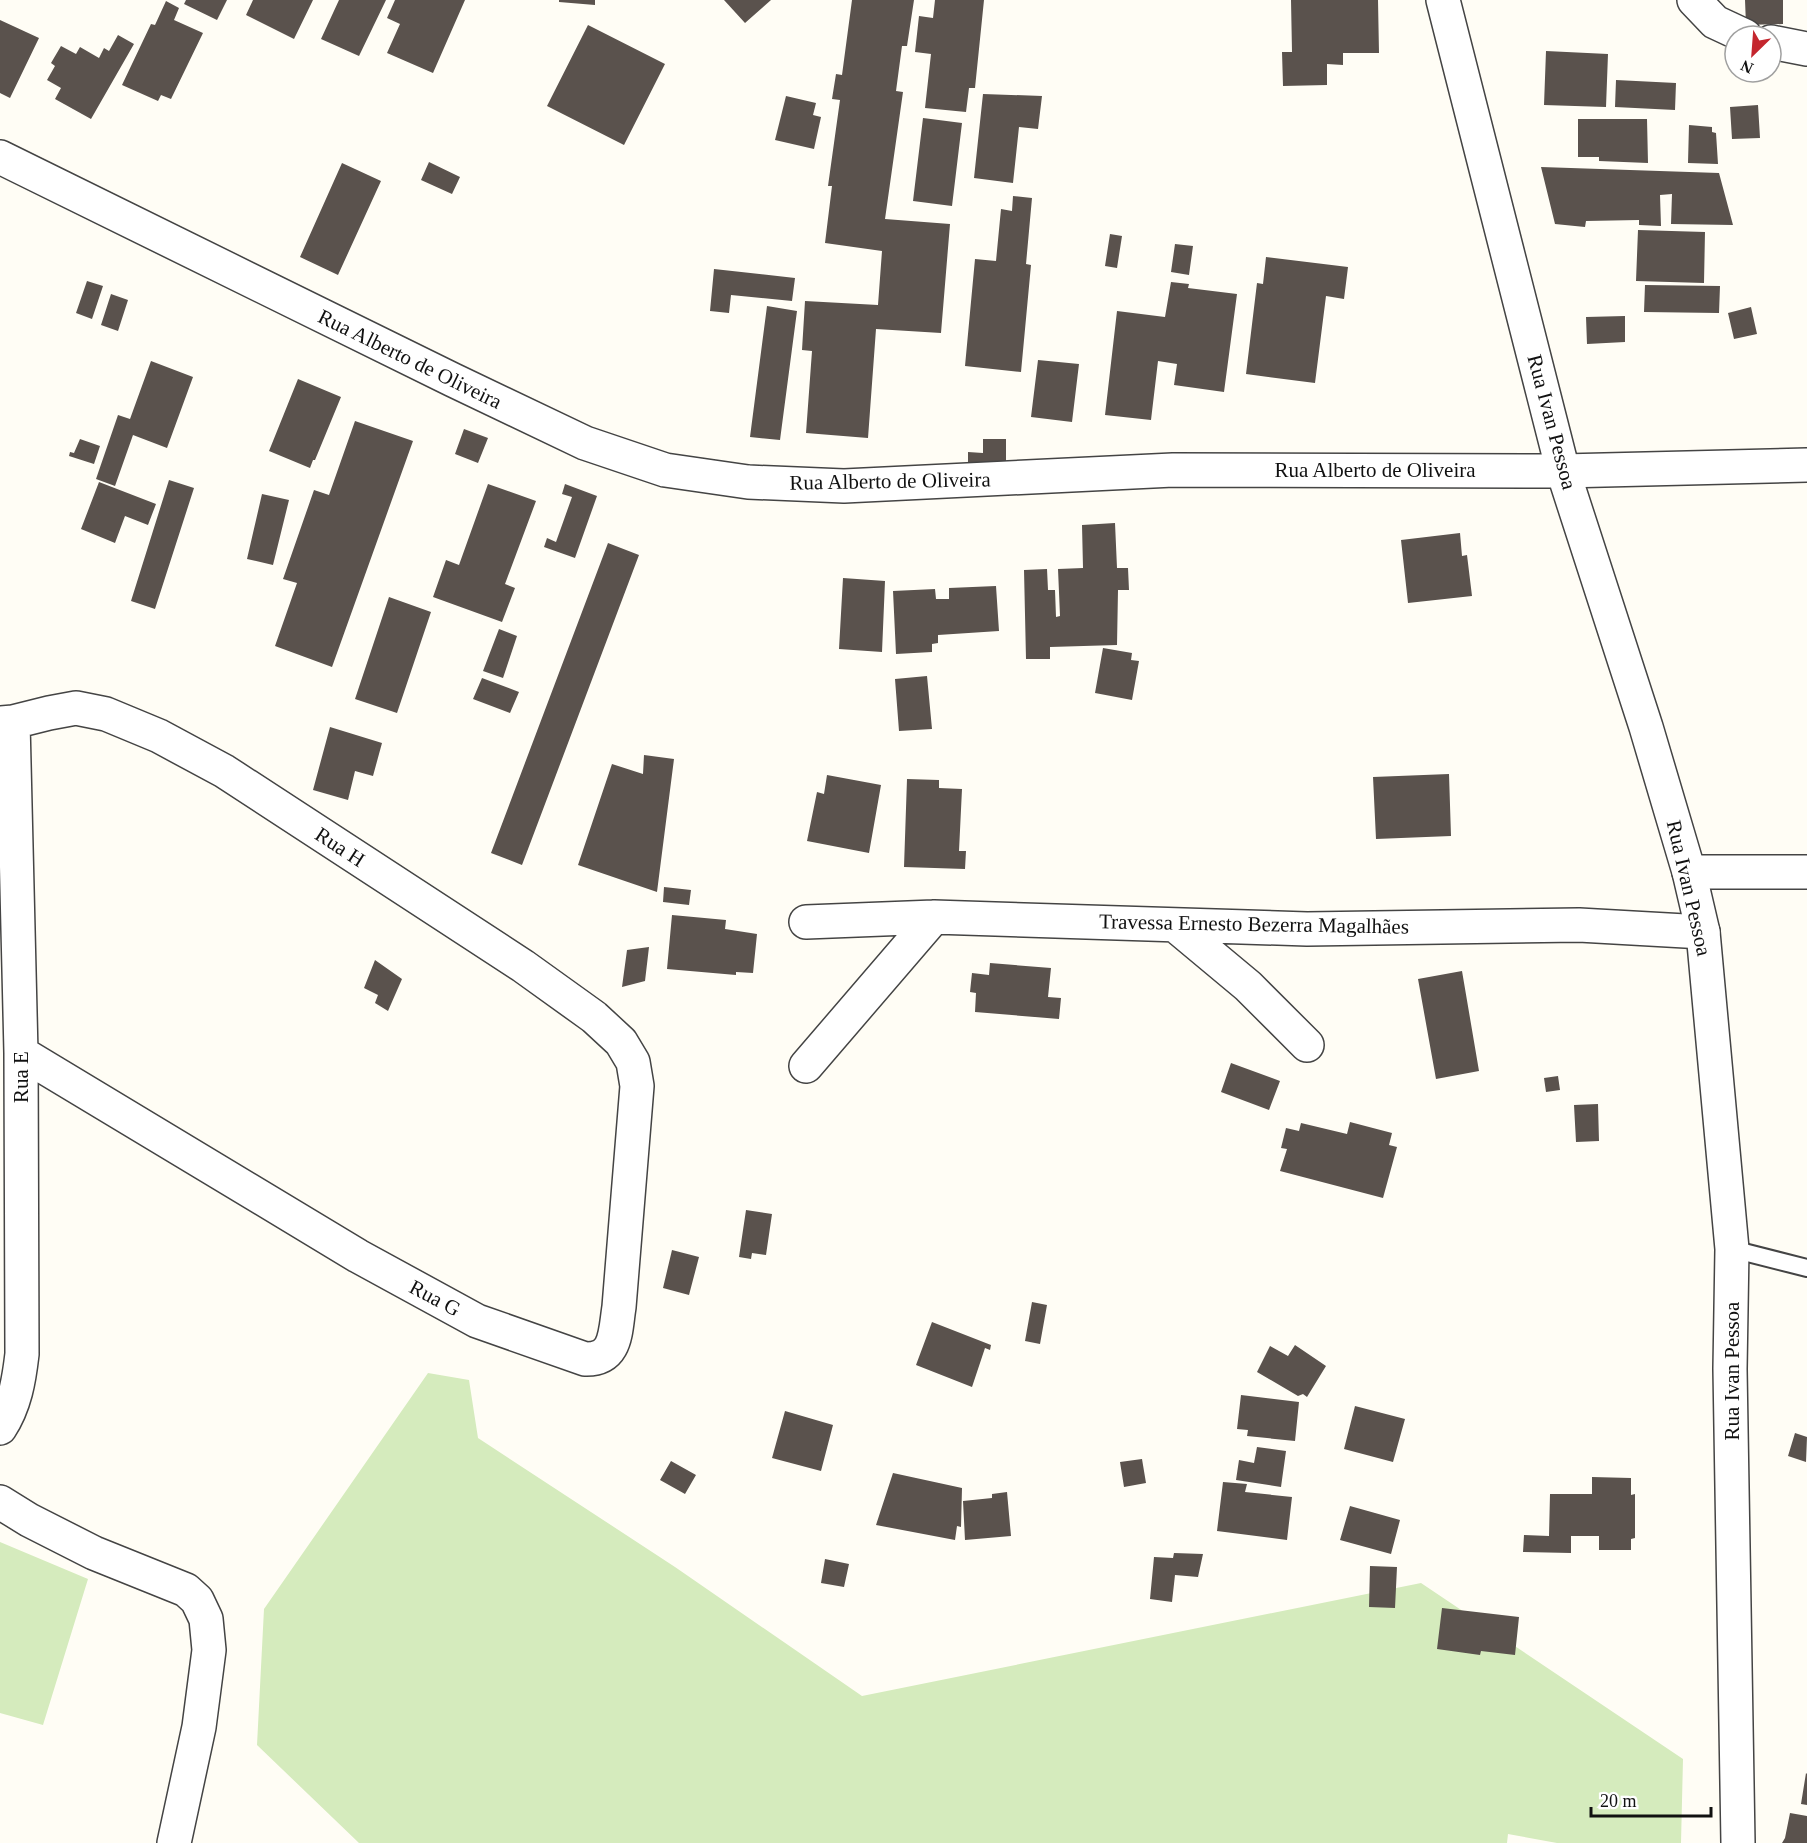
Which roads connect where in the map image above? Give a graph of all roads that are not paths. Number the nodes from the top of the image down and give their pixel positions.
1 (1443, 0) edge
2 (1694, 0) edge
3 (1723, 26) edge
4 (1783, 44) edge
5 (1807, 49) edge
6 (0, 157) edge
7 (1807, 465) edge
8 (1563, 471) junction
9 (6, 723) edge
10 (1689, 872) junction
11 (1807, 872) edge
12 (933, 917) junction
13 (806, 922) dead end
14 (1176, 926) junction
15 (1703, 932) junction
16 (1307, 1045) dead end
17 (21, 1053) junction
18 (633, 1062) joint
19 (806, 1066) dead end
20 (1732, 1249) junction
21 (1807, 1268) edge
22 (0, 1428) edge
23 (0, 1502) edge
24 (174, 1843) edge
25 (1738, 1843) edge

1 - 8 street, Rua Ivan Pessoa
2 - 3 street
4 - 5 street
6 - 8 street, Rua Alberto de Oliveira
7 - 8 street, Rua Alberto de Oliveira
8 - 10 street, Rua Ivan Pessoa
9 - 17 street, Rua E
9 - 18 street, Rua H
10 - 11 street
10 - 15 street, Rua Ivan Pessoa
12 - 13 street, Travessa Ernesto Bezerra Magalhães
12 - 14 street, Travessa Ernesto Bezerra Magalhães
12 - 19 street
14 - 15 street, Travessa Ernesto Bezerra Magalhães
14 - 16 street
15 - 20 street, Rua Ivan Pessoa
17 - 18 street, Rua G
17 - 22 street, Rua E
20 - 21 lane
20 - 25 street, Rua Ivan Pessoa
23 - 24 street

